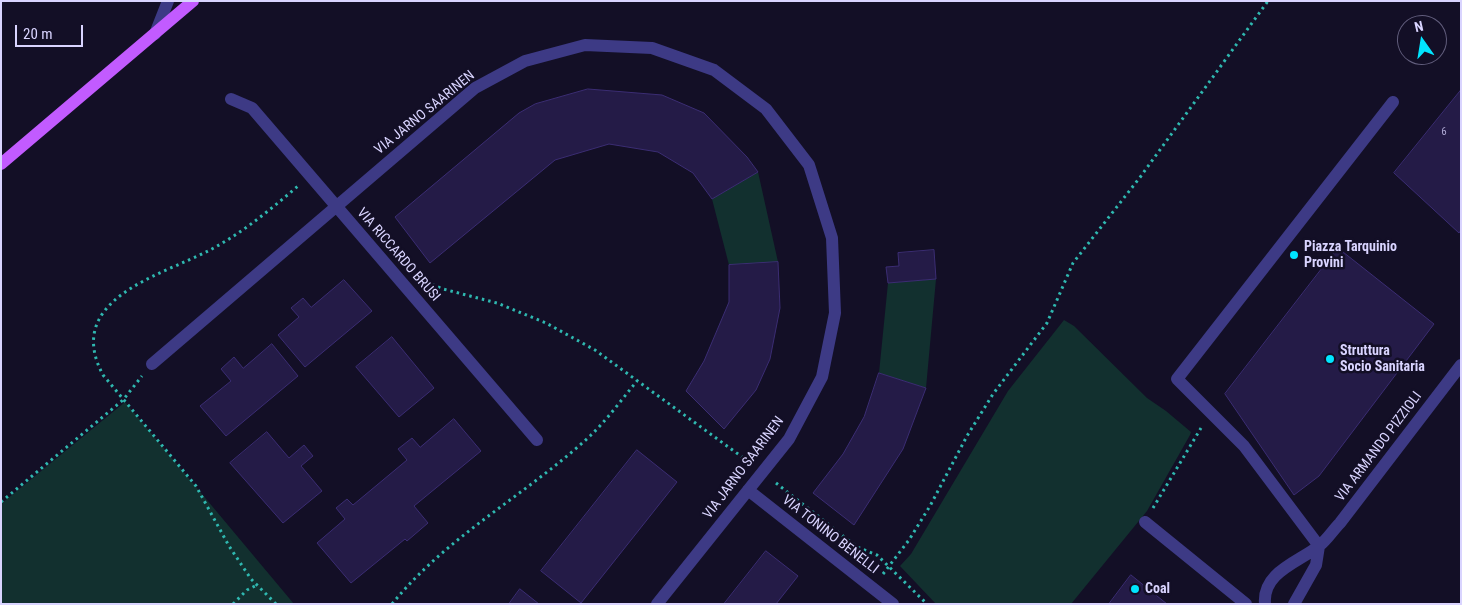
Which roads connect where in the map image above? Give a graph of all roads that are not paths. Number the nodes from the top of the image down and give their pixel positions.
1 (168, 1) edge
2 (193, 1) edge
3 (154, 34) junction
4 (231, 99) dead end
5 (1393, 102) dead end
6 (1, 164) edge
7 (336, 206) junction
8 (152, 364) road end
9 (1461, 365) edge
10 (537, 440) dead end
11 (748, 490) junction
12 (1145, 522) road end
13 (1319, 546) junction
14 (657, 604) edge
15 (893, 604) edge
16 (1246, 604) edge
17 (1265, 604) edge
18 (1294, 604) edge

1 - 3 street
2 - 3 main road
3 - 6 main road
4 - 7 street, VIA RICCARDO BRUSI
5 - 13 street
7 - 8 street, VIA JARNO SAARINEN
7 - 10 street, VIA RICCARDO BRUSI
7 - 11 street, VIA JARNO SAARINEN
9 - 13 street, VIA ARMANDO PIZZIOLI
11 - 14 street, VIA JARNO SAARINEN
11 - 15 street, VIA TONINO BENELLI
12 - 16 street
13 - 17 street, VIA ARMANDO PIZZIOLI
13 - 18 street, VIA ARMANDO PIZZIOLI

